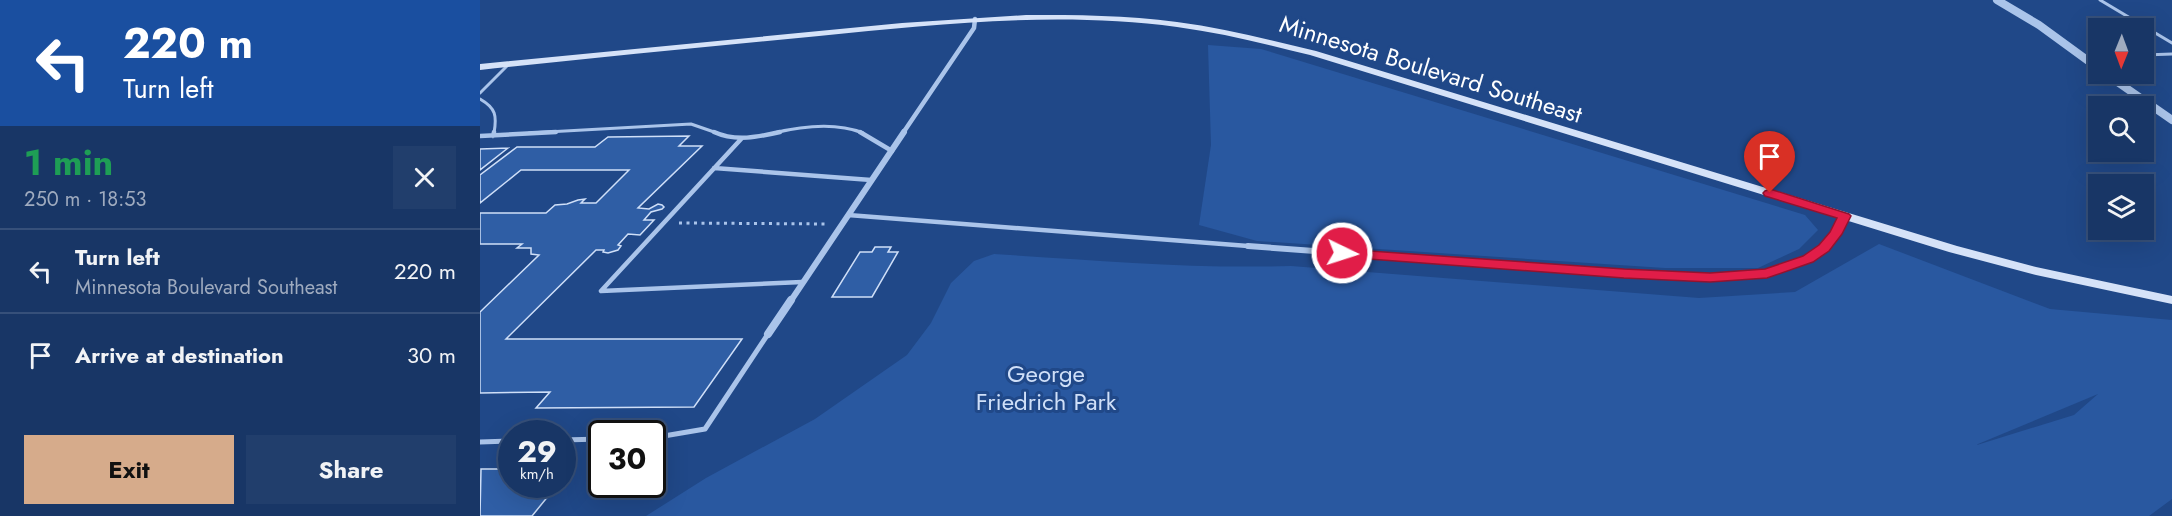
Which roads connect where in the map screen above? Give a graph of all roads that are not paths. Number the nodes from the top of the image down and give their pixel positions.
1 (1997, 0) edge
2 (2100, 0) edge
3 (975, 19) junction
4 (2172, 43) edge
5 (2172, 54) edge
6 (2154, 55) edge
7 (2083, 57) junction
8 (2088, 57) edge
9 (2088, 61) edge
10 (508, 64) junction
11 (480, 67) edge
12 (2120, 84) edge
13 (480, 93) edge
14 (480, 99) edge
15 (2172, 120) edge
16 (493, 135) junction
17 (480, 136) edge
18 (742, 138) junction
19 (892, 151) junction
20 (714, 168) junction
21 (872, 180) junction
22 (848, 215) junction
23 (1844, 216) junction
24 (1248, 246) joint
25 (802, 282) junction
26 (2172, 300) edge
27 (768, 334) joint
28 (666, 436) edge
29 (498, 441) edge
30 (480, 442) edge

1 - 7 street
2 - 4 lane
3 - 10 main road, Minnesota Boulevard Southeast
3 - 19 street
3 - 23 main road, Minnesota Boulevard Southeast
5 - 6 lane
7 - 8 lane
7 - 9 street
10 - 11 main road, Minnesota Boulevard Southeast
10 - 13 lane
12 - 15 street
14 - 16 lane
16 - 17 lane
16 - 18 lane
18 - 19 lane
18 - 20 lane
19 - 21 street
20 - 21 lane
20 - 25 lane
21 - 22 street
22 - 24 lane
22 - 25 street
23 - 24 street
23 - 26 main road, Minnesota Boulevard Southeast
25 - 27 street
27 - 28 lane
29 - 30 lane

